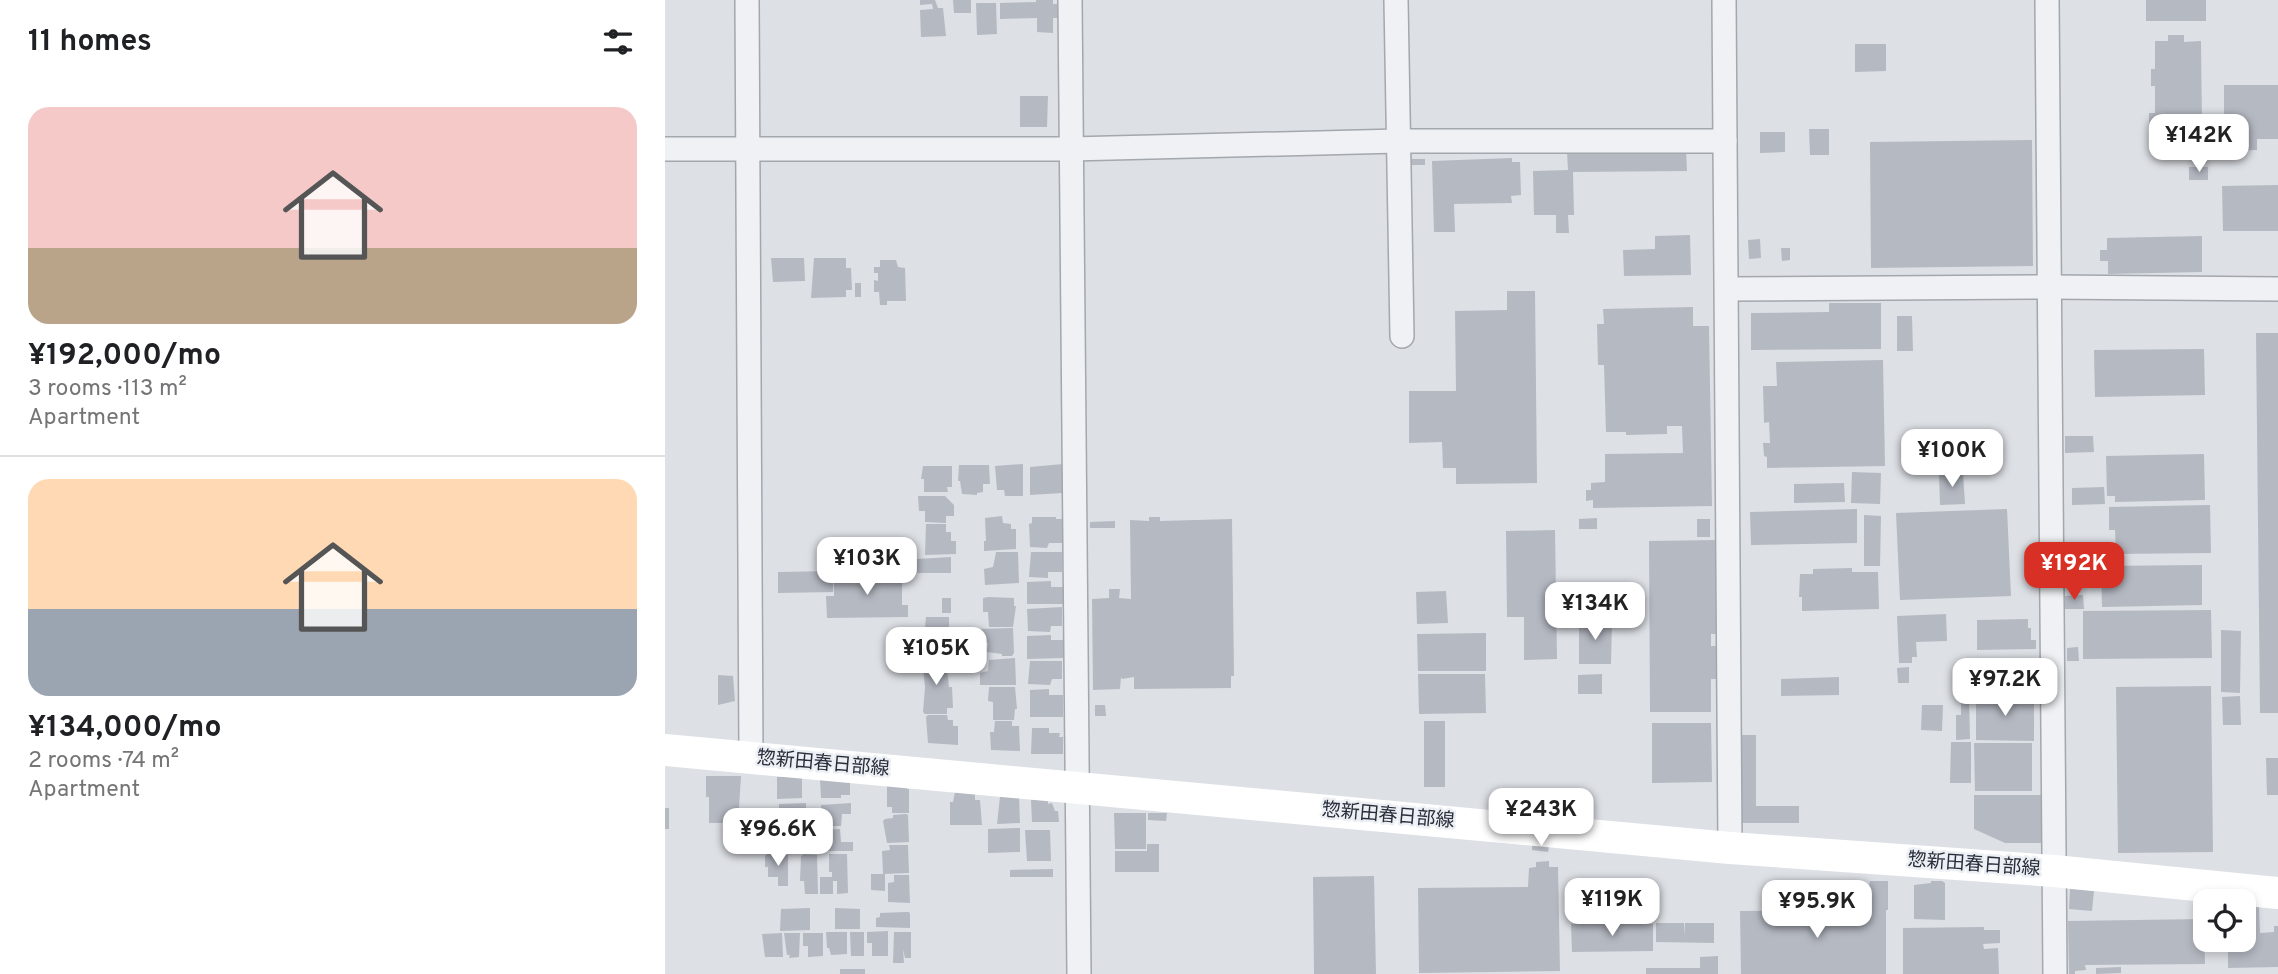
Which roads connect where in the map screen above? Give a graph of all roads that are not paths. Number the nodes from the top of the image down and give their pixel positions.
1 (747, 0) edge
2 (1070, 0) edge
3 (1396, 0) edge
4 (1724, 0) edge
5 (2047, 0) edge
6 (1398, 141) junction
7 (1725, 141) junction
8 (665, 149) edge
9 (749, 149) junction
10 (1072, 149) junction
11 (2050, 287) junction
12 (1727, 289) junction
13 (2278, 289) edge
14 (1402, 336) dead end
15 (665, 750) edge
16 (751, 757) junction
17 (1077, 787) junction
18 (1730, 848) junction
19 (2054, 871) junction
20 (2278, 893) edge
21 (1079, 974) edge
22 (2055, 974) edge

1 - 9 street
2 - 10 street
3 - 6 street
4 - 7 street
5 - 11 street
6 - 7 street
6 - 10 street
6 - 14 street
7 - 12 street
8 - 9 street
9 - 10 street
9 - 16 street
10 - 17 street
11 - 12 street
11 - 13 street
11 - 19 street
12 - 18 street
15 - 16 main road, 惣新田春日部線
16 - 17 main road, 惣新田春日部線
17 - 18 main road, 惣新田春日部線
17 - 21 street
18 - 19 main road, 惣新田春日部線
19 - 20 main road, 惣新田春日部線
19 - 22 street

